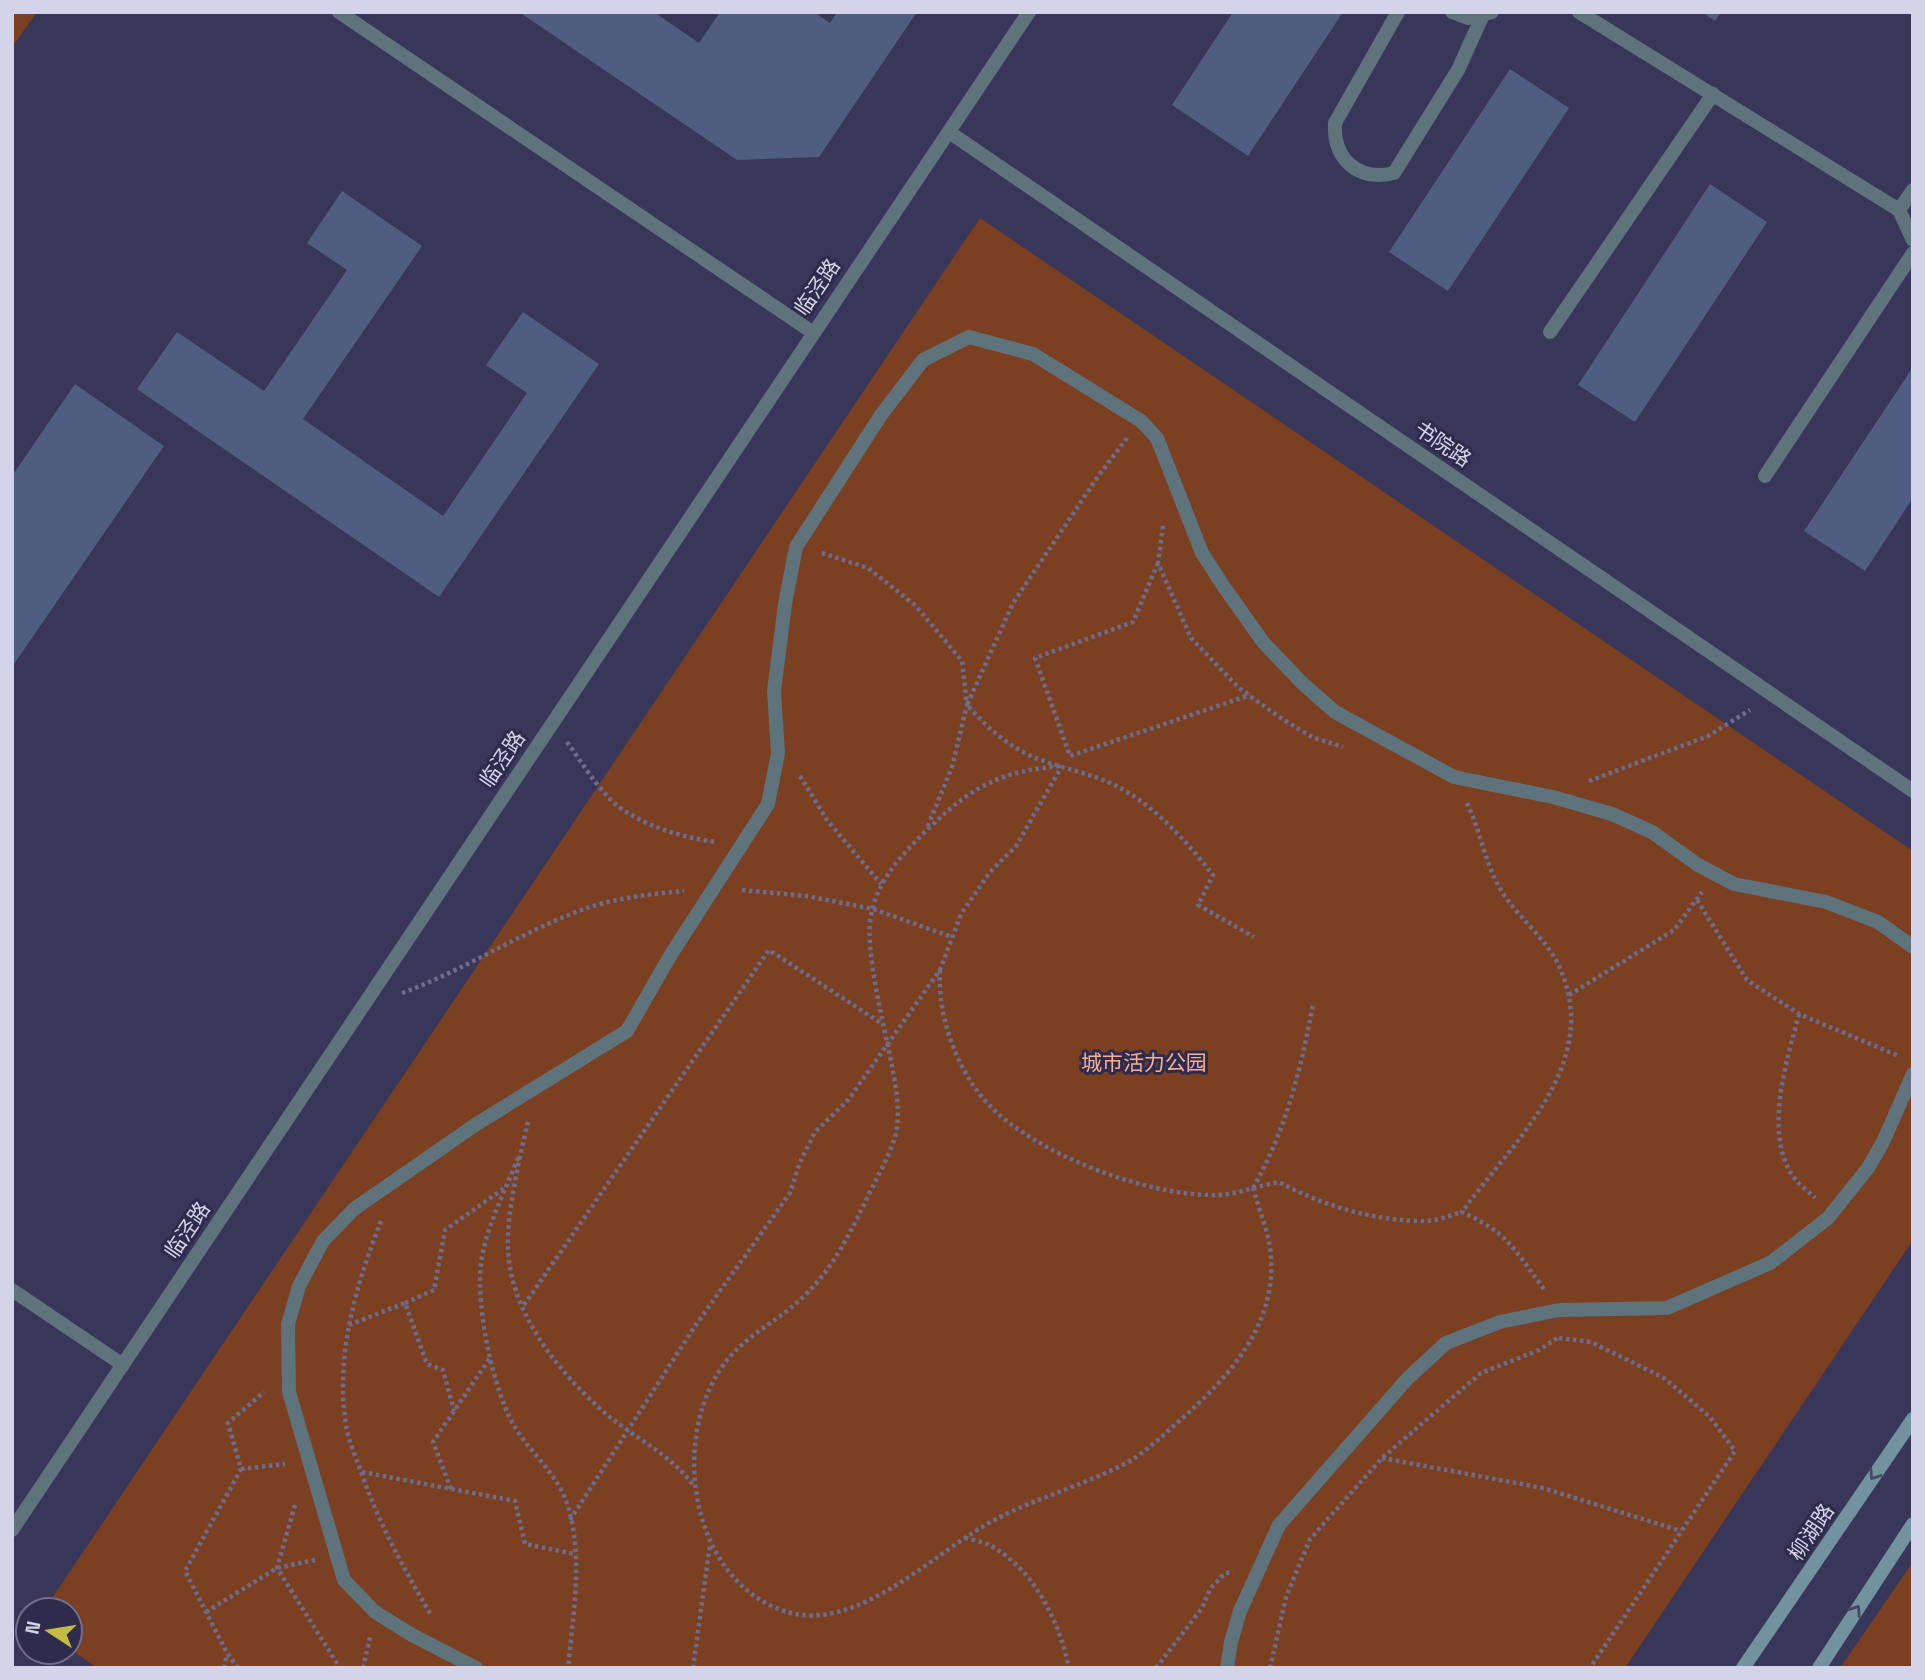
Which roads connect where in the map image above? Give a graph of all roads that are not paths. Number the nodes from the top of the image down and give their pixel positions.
1 (340, 12) edge
2 (1029, 12) edge
3 (1398, 12) edge
4 (1452, 12) edge
5 (1582, 13) edge
6 (1487, 15) edge
7 (1713, 94) junction
8 (949, 132) junction
9 (1913, 190) edge
10 (1899, 210) junction
11 (1913, 240) edge
12 (1913, 253) edge
13 (812, 332) junction
14 (1550, 332) dead end
15 (1765, 476) dead end
16 (1913, 791) edge
17 (1913, 947) edge
18 (1913, 1074) edge
19 (12, 1290) edge
20 (122, 1365) junction
21 (1913, 1419) edge
22 (1913, 1524) edge
23 (12, 1530) edge
24 (476, 1668) edge
25 (1227, 1668) edge
26 (1743, 1668) edge
27 (1819, 1668) edge

1 - 13 street
2 - 8 street, 临泾路
3 - 6 street
4 - 6 street
5 - 7 street
7 - 10 street
7 - 14 street
8 - 13 street, 临泾路
8 - 16 street, 书院路
9 - 10 street
10 - 11 street
12 - 15 street
13 - 20 street, 临泾路
17 - 24 street
18 - 25 street
19 - 20 street
20 - 23 street, 临泾路
21 -> 26 main road, 柳湖路
27 -> 22 main road

